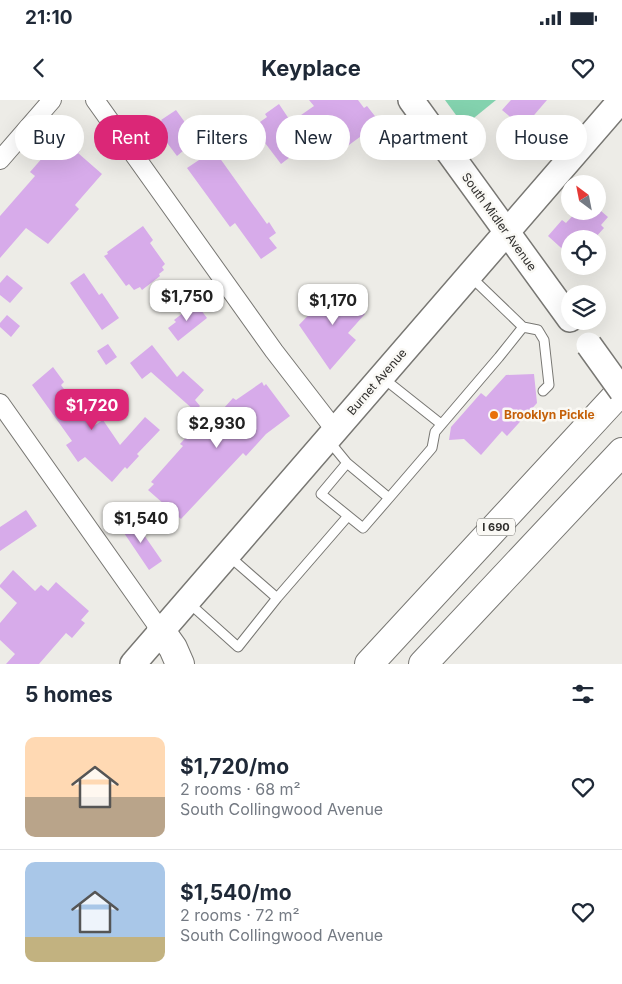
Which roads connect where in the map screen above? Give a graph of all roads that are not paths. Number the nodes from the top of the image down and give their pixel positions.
1 (52, 100) edge
2 (95, 100) edge
3 (411, 100) edge
4 (620, 100) edge
5 (0, 160) edge
6 (507, 232) junction
7 (470, 276) junction
8 (561, 306) edge
9 (523, 327) junction
10 (578, 330) edge
11 (382, 377) junction
12 (622, 390) edge
13 (543, 391) dead end
14 (0, 404) edge
15 (441, 424) junction
16 (331, 435) junction
17 (622, 452) edge
18 (347, 463) junction
19 (389, 498) junction
20 (348, 516) junction
21 (227, 555) junction
22 (489, 594) junction
23 (277, 598) junction
24 (187, 602) junction
25 (161, 631) junction
26 (133, 664) edge
27 (180, 664) edge
28 (369, 664) edge
29 (423, 664) edge
30 (446, 664) edge

1 - 5 street
2 - 16 street
3 - 6 main road, South Midler Avenue
4 - 6 main road, Burnet Avenue
6 - 7 main road, Burnet Avenue
6 - 8 main road, South Midler Avenue
7 - 9 lane
7 - 11 main road, Burnet Avenue
9 - 13 lane
9 - 15 lane
10 - 12 main road, South Midler Avenue, bridge
11 - 15 lane
11 - 16 main road, Burnet Avenue
12 - 28 highway, I 690
14 - 25 street
15 - 19 lane
16 - 18 lane
16 - 21 main road, Burnet Avenue
17 - 22 highway
18 - 19 lane
18 - 20 lane
19 - 20 lane
20 - 23 lane
21 - 23 lane
21 - 24 main road, Burnet Avenue
22 - 29 highway
22 - 30 highway
23 - 24 lane
24 - 25 main road, Burnet Avenue
25 - 26 main road, Burnet Avenue
25 - 27 highway

